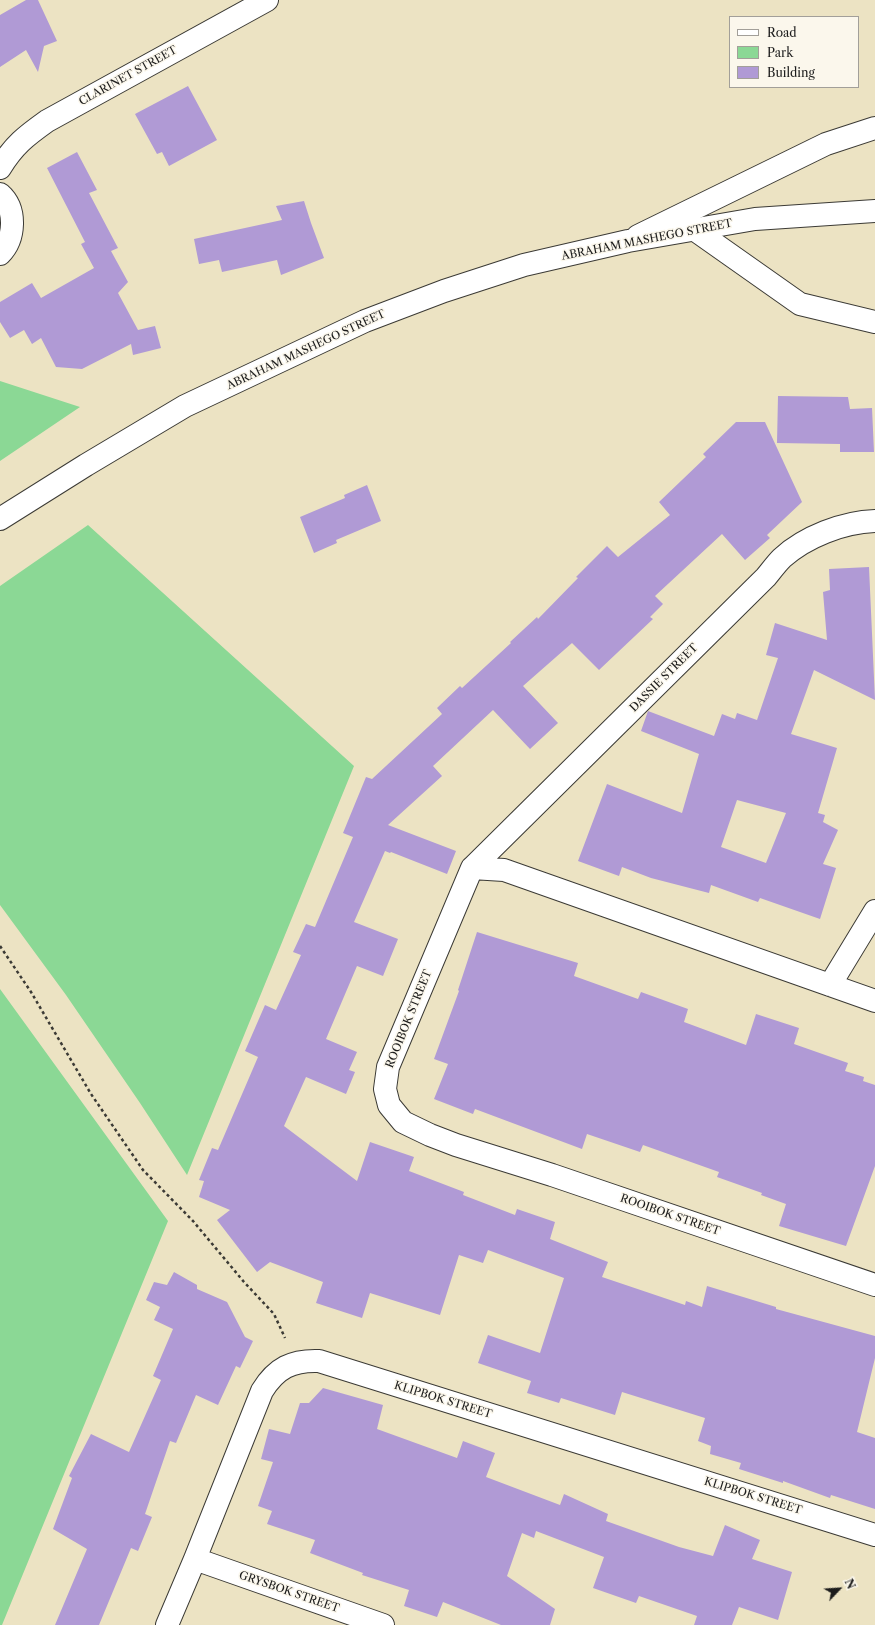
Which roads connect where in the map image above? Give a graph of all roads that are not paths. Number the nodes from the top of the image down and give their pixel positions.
1 (268, 0) edge
2 (875, 128) edge
3 (0, 168) edge
4 (0, 194) edge
5 (875, 211) edge
6 (695, 230) junction
7 (628, 241) junction
8 (0, 254) edge
9 (875, 322) edge
10 (0, 519) edge
11 (875, 521) edge
12 (472, 868) junction
13 (875, 911) edge
14 (830, 985) junction
15 (875, 1001) edge
16 (875, 1285) edge
17 (875, 1535) edge
18 (195, 1559) junction
19 (166, 1625) edge
20 (383, 1625) edge

1 - 3 street, CLARINET STREET
2 - 7 street
4 - 8 street
5 - 6 street, ABRAHAM MASHEGO STREET
6 - 7 street, ABRAHAM MASHEGO STREET
6 - 9 street
7 - 10 street, ABRAHAM MASHEGO STREET
11 - 12 street, DASSIE STREET
12 - 14 street
12 - 16 street, ROOIBOK STREET
13 - 14 street
14 - 15 street
17 - 18 street, KLIPBOK STREET
18 - 19 street, KLIPBOK STREET
18 - 20 street, GRYSBOK STREET

